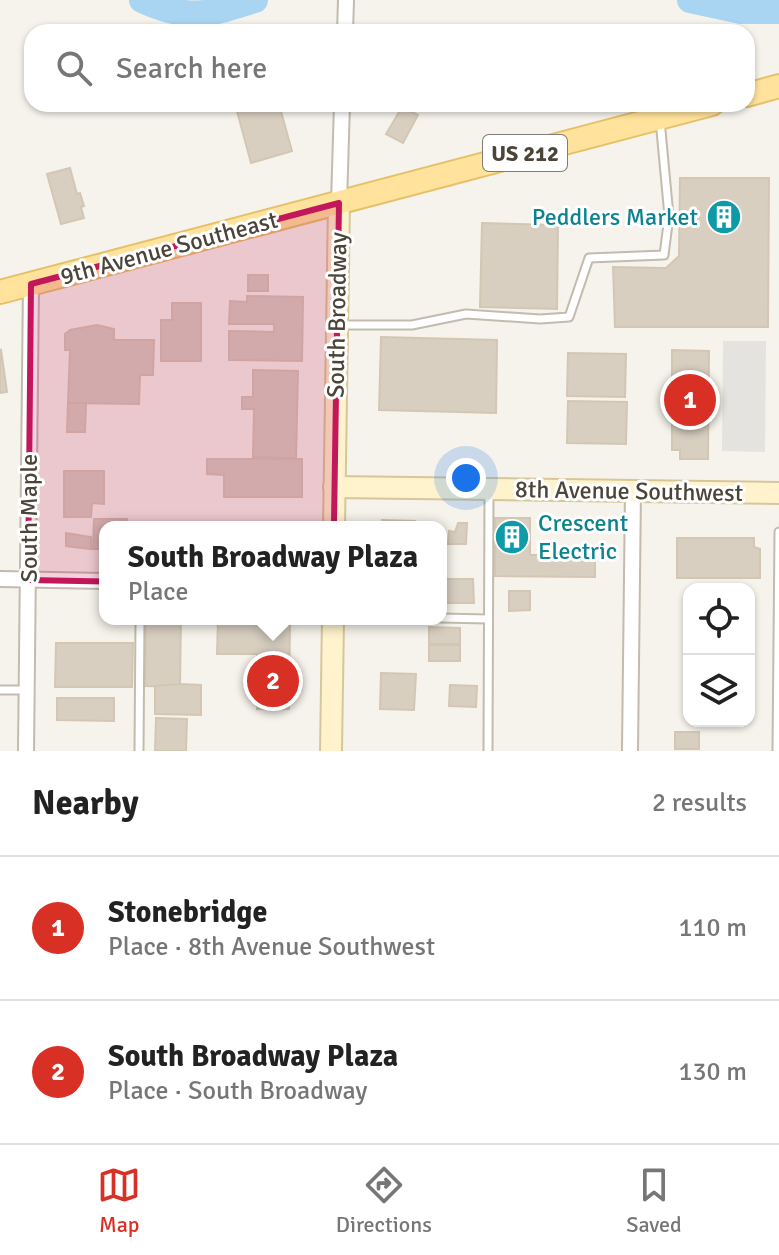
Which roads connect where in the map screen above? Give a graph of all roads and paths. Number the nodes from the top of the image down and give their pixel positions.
1 (346, 0) edge
2 (345, 24) edge
3 (779, 86) edge
4 (755, 93) edge
5 (342, 112) edge
6 (682, 112) edge
7 (660, 118) junction
8 (339, 203) junction
9 (31, 284) junction
10 (0, 292) edge
11 (337, 325) junction
12 (334, 487) junction
13 (489, 489) junction
14 (633, 490) junction
15 (779, 493) edge
16 (334, 521) edge
17 (779, 532) edge
18 (0, 579) edge
19 (28, 580) junction
20 (99, 581) edge
21 (447, 618) edge
22 (488, 619) junction
23 (140, 625) edge
24 (333, 625) edge
25 (0, 690) edge
26 (27, 690) junction
27 (26, 751) edge
28 (139, 751) edge
29 (331, 751) edge
30 (488, 751) edge
31 (630, 751) edge
32 (777, 751) edge

1 - 2 street
3 - 4 main road
5 - 8 street, South Broadway
6 - 7 main road, US 212
7 - 8 main road, US 212
7 - 11 lane
8 - 9 main road, 9th Avenue Southeast / US 212
8 - 11 street, South Broadway
9 - 10 main road, 9th Avenue Southeast / US 212
9 - 19 street, South Maple
11 - 12 street, South Broadway
12 - 13 street, 8th Avenue Southwest
12 - 16 street, South Broadway
13 - 14 street, 8th Avenue Southwest
13 - 22 lane
14 - 15 street, 8th Avenue Southwest
14 - 31 street
17 - 32 lane
18 - 19 street
19 - 20 street
19 - 26 street, South Maple
21 - 22 lane
22 - 30 lane
23 - 28 lane
24 - 29 street
25 - 26 lane
26 - 27 street, South Maple

